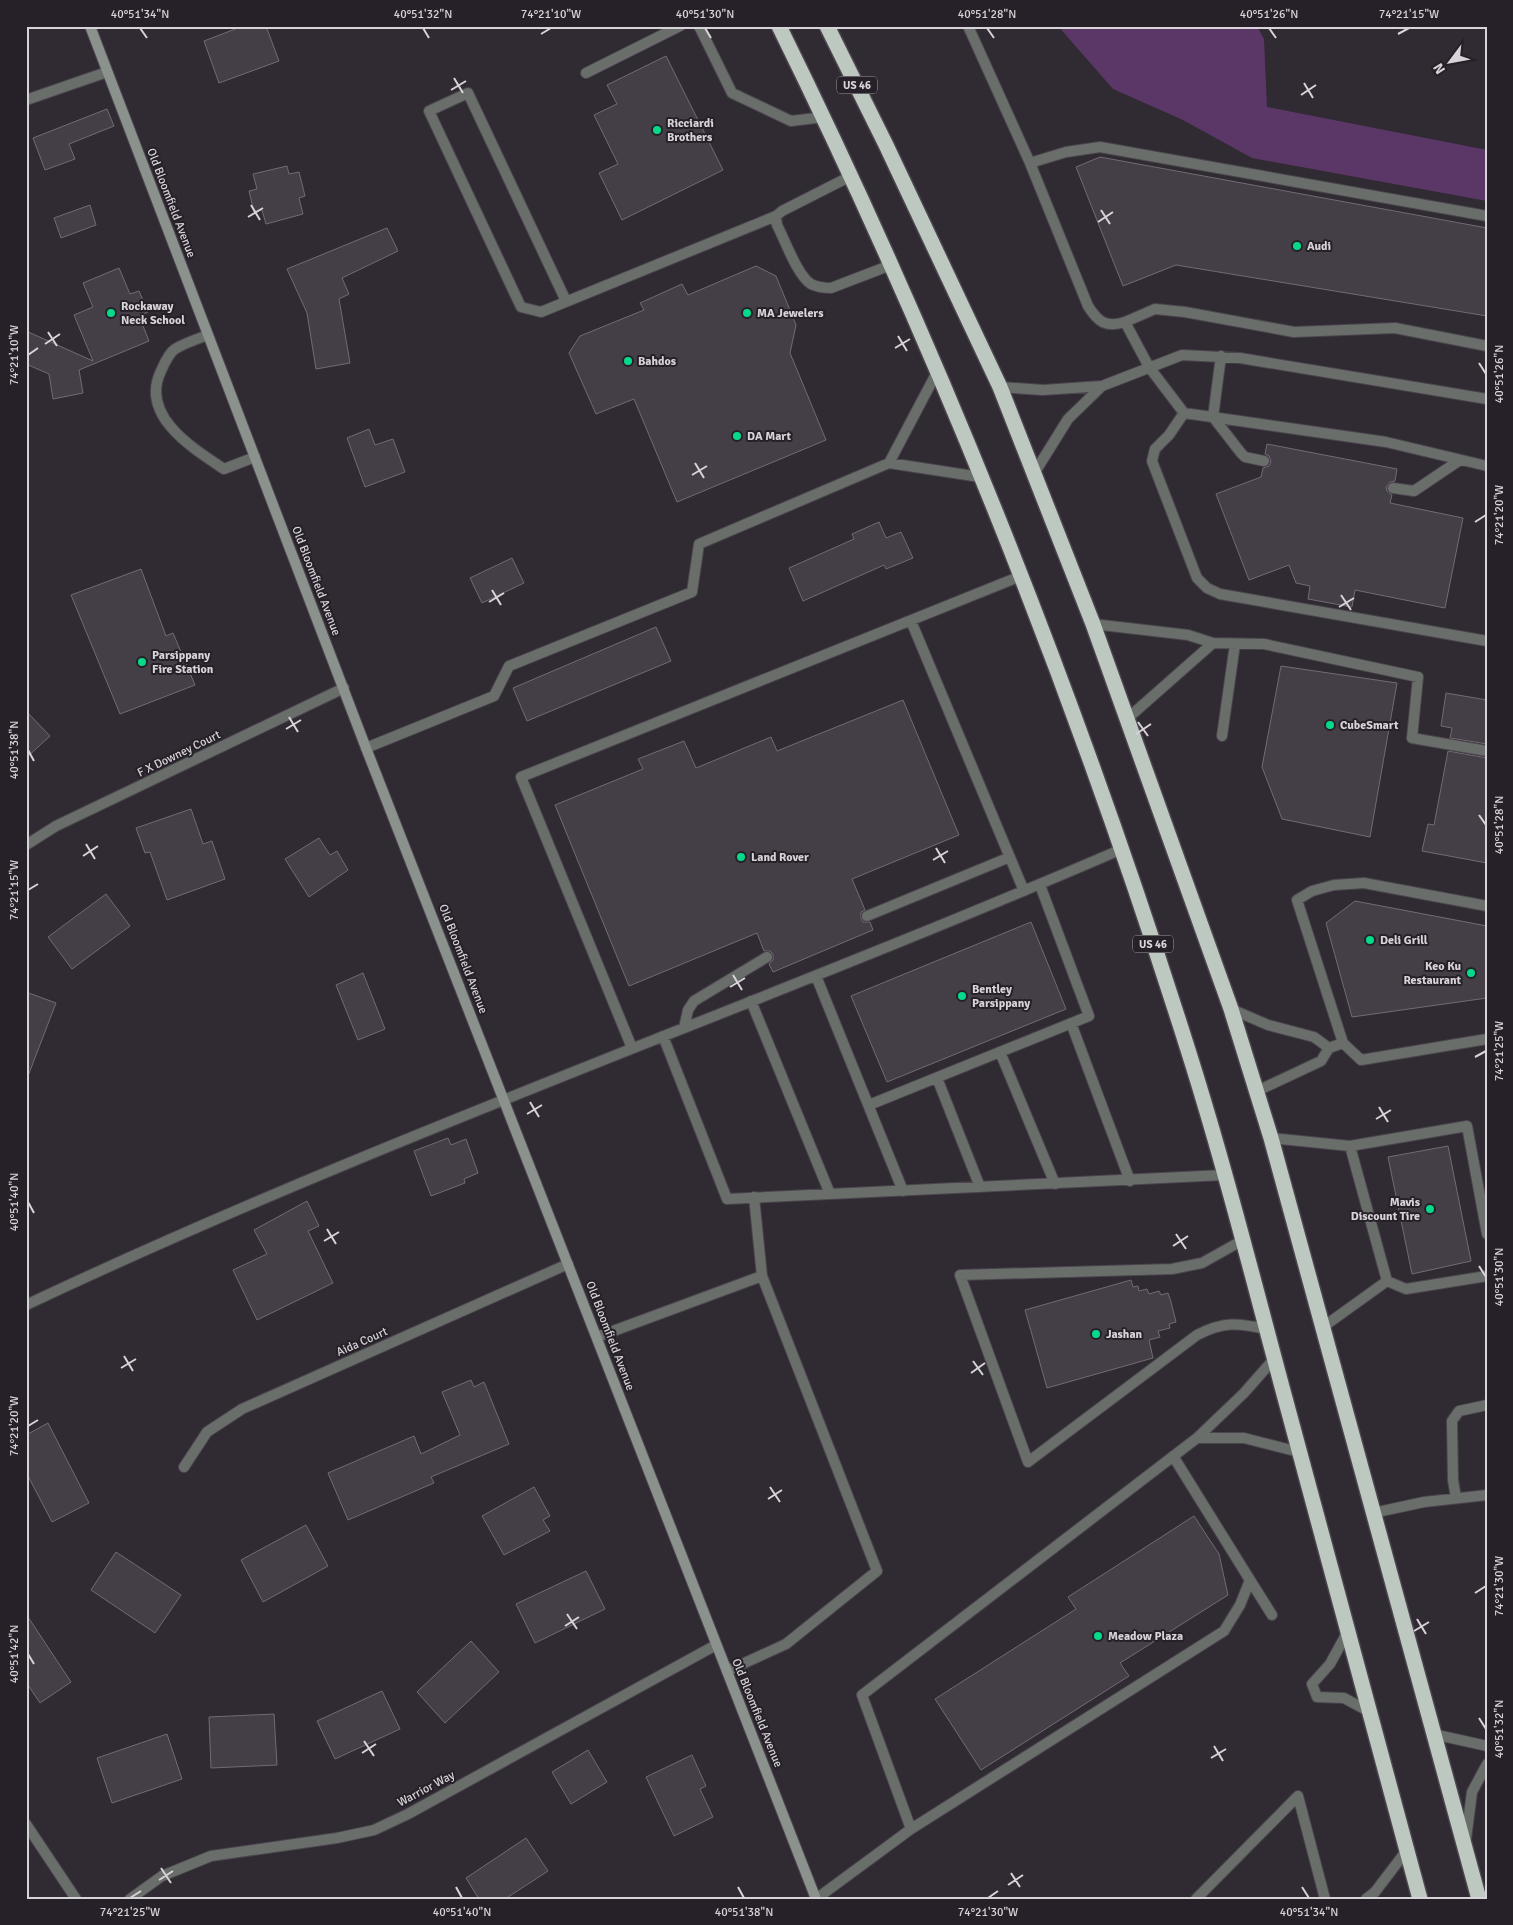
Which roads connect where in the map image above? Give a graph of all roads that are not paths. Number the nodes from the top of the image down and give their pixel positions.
1 (90, 26) edge
2 (680, 26) edge
3 (699, 26) edge
4 (779, 26) edge
5 (827, 26) edge
6 (968, 26) edge
7 (107, 72) junction
8 (586, 73) dead end
9 (26, 100) edge
10 (824, 117) junction
11 (1030, 163) junction
12 (851, 176) junction
13 (776, 216) junction
14 (1487, 216) edge
15 (892, 265) junction
16 (566, 301) junction
17 (1125, 322) junction
18 (208, 335) junction
19 (1487, 346) edge
20 (1221, 356) junction
21 (1148, 367) junction
22 (937, 372) junction
23 (1102, 386) junction
24 (1000, 388) junction
25 (1487, 399) edge
26 (1184, 413) junction
27 (1213, 417) junction
28 (255, 457) junction
29 (1460, 460) junction
30 (1264, 461) dead end
31 (890, 463) junction
32 (1487, 466) edge
33 (1035, 472) junction
34 (980, 477) junction
35 (1393, 488) dead end
36 (1021, 576) junction
37 (911, 621) junction
38 (1094, 624) junction
39 (1487, 640) edge
40 (1213, 643) junction
41 (1235, 644) junction
42 (344, 688) junction
43 (1128, 718) junction
44 (1222, 736) dead end
45 (366, 748) junction
46 (1487, 751) edge
47 (26, 845) edge
48 (1122, 849) junction
49 (1010, 857) junction
50 (1040, 885) junction
51 (1024, 891) junction
52 (1487, 906) edge
53 (867, 916) dead end
54 (767, 957) dead end
55 (816, 976) junction
56 (751, 1002) junction
57 (1231, 1009) junction
58 (1071, 1023) junction
59 (684, 1028) junction
60 (663, 1036) junction
61 (1487, 1039) edge
62 (1343, 1043) junction
63 (632, 1048) junction
64 (1329, 1048) junction
65 (1000, 1052) junction
66 (937, 1078) junction
67 (1257, 1091) junction
68 (504, 1099) junction
69 (869, 1105) junction
70 (1271, 1138) junction
71 (1350, 1146) junction
72 (1224, 1175) junction
73 (1130, 1181) junction
74 (1055, 1184) junction
75 (980, 1187) junction
76 (903, 1191) junction
77 (830, 1194) junction
78 (754, 1197) junction
79 (1487, 1234) edge
80 (1243, 1240) junction
81 (568, 1264) junction
82 (762, 1276) junction
83 (1487, 1276) edge
84 (1388, 1281) junction
85 (26, 1305) edge
86 (1323, 1327) junction
87 (1266, 1329) junction
88 (597, 1338) junction
89 (1274, 1359) junction
90 (1487, 1405) edge
91 (1198, 1438) junction
92 (1299, 1452) junction
93 (1173, 1456) junction
94 (184, 1467) dead end
95 (1487, 1495) edge
96 (1456, 1498) junction
97 (1373, 1513) junction
98 (1250, 1580) junction
99 (1272, 1614) dead end
100 (1348, 1631) junction
101 (716, 1646) junction
102 (727, 1671) junction
103 (1370, 1712) junction
104 (1433, 1734) junction
105 (1487, 1746) edge
106 (1487, 1764) edge
107 (26, 1824) edge
108 (911, 1829) junction
109 (1407, 1850) junction
110 (1465, 1850) junction
111 (76, 1899) edge
112 (130, 1899) edge
113 (816, 1899) edge
114 (1196, 1899) edge
115 (1325, 1899) edge
116 (1366, 1899) edge
117 (1420, 1899) edge
118 (1478, 1899) edge

1 - 7 street, Old Bloomfield Avenue
2 - 8 street
3 - 10 street
4 - 10 highway, US 46
5 - 24 highway, US 46
6 - 11 street
7 - 9 street
7 - 18 street, Old Bloomfield Avenue
10 - 12 highway, US 46
11 - 14 street
11 - 17 street
12 - 13 street
12 - 15 highway, US 46
13 - 15 street
13 - 16 street
15 - 22 highway, US 46
16 - 16 street
17 - 19 street
17 - 21 street
18 - 28 street, Old Bloomfield Avenue
18 - 28 street
20 - 21 street
20 - 25 street
20 - 27 street
21 - 23 street
21 - 26 street
22 - 31 street
22 - 34 highway, US 46
23 - 24 street
23 - 33 street
24 - 33 highway, US 46
26 - 27 street
26 - 39 street
27 - 29 street
27 - 30 street
28 - 42 street, Old Bloomfield Avenue
29 - 32 street
29 - 35 street
31 - 34 street
31 - 45 street
33 - 38 highway, US 46
34 - 36 highway, US 46
36 - 37 street
36 - 48 highway, US 46
37 - 49 street
37 - 63 street
38 - 40 street
38 - 43 highway, US 46
40 - 41 street
40 - 43 street
41 - 44 street
41 - 46 street
42 - 45 street, Old Bloomfield Avenue
42 - 47 street, F X Downey Court
43 - 57 highway, US 46
45 - 68 street, Old Bloomfield Avenue
48 - 50 street
48 - 72 highway, US 46
49 - 51 street
49 - 53 street
50 - 51 street
50 - 58 street
51 - 55 street
52 - 62 street
54 - 59 street
55 - 56 street
55 - 69 street
56 - 59 street
56 - 77 street
57 - 64 street
57 - 67 highway, US 46
58 - 65 street
58 - 73 street
59 - 60 street
60 - 63 street
60 - 78 street
61 - 62 street
62 - 64 street
63 - 68 street
64 - 67 street
65 - 66 street
65 - 74 street
66 - 69 street
66 - 75 street
67 - 70 highway, US 46
68 - 81 street, Old Bloomfield Avenue
68 - 85 street
69 - 76 street
70 - 71 street
70 - 86 highway, US 46
71 - 79 street
71 - 84 street
72 - 73 street
72 - 80 highway, US 46
73 - 74 street
74 - 75 street
75 - 76 street
76 - 77 street
77 - 78 street
78 - 82 street
80 - 87 highway, US 46
80 - 87 street
81 - 88 street, Old Bloomfield Avenue
81 - 94 street, Aida Court
82 - 88 street
82 - 102 street
83 - 84 street
84 - 86 street
86 - 97 highway, US 46
87 - 89 highway, US 46
88 - 101 street, Old Bloomfield Avenue
89 - 91 street
89 - 92 highway, US 46
90 - 96 street
91 - 92 street
91 - 93 street
92 - 100 highway, US 46
93 - 98 street
93 - 108 street
95 - 96 street
96 - 97 street
97 - 104 highway, US 46
98 - 99 street
98 - 108 street
100 - 103 highway, US 46
100 - 103 street
101 - 102 street, Old Bloomfield Avenue
101 - 112 street, Warrior Way
102 - 113 street, Old Bloomfield Avenue
103 - 109 highway, US 46
104 - 105 street
104 - 110 highway, US 46
106 - 110 street
107 - 111 street
108 - 113 street
109 - 116 street
109 - 117 highway, US 46
110 - 118 highway, US 46
114 - 115 street

